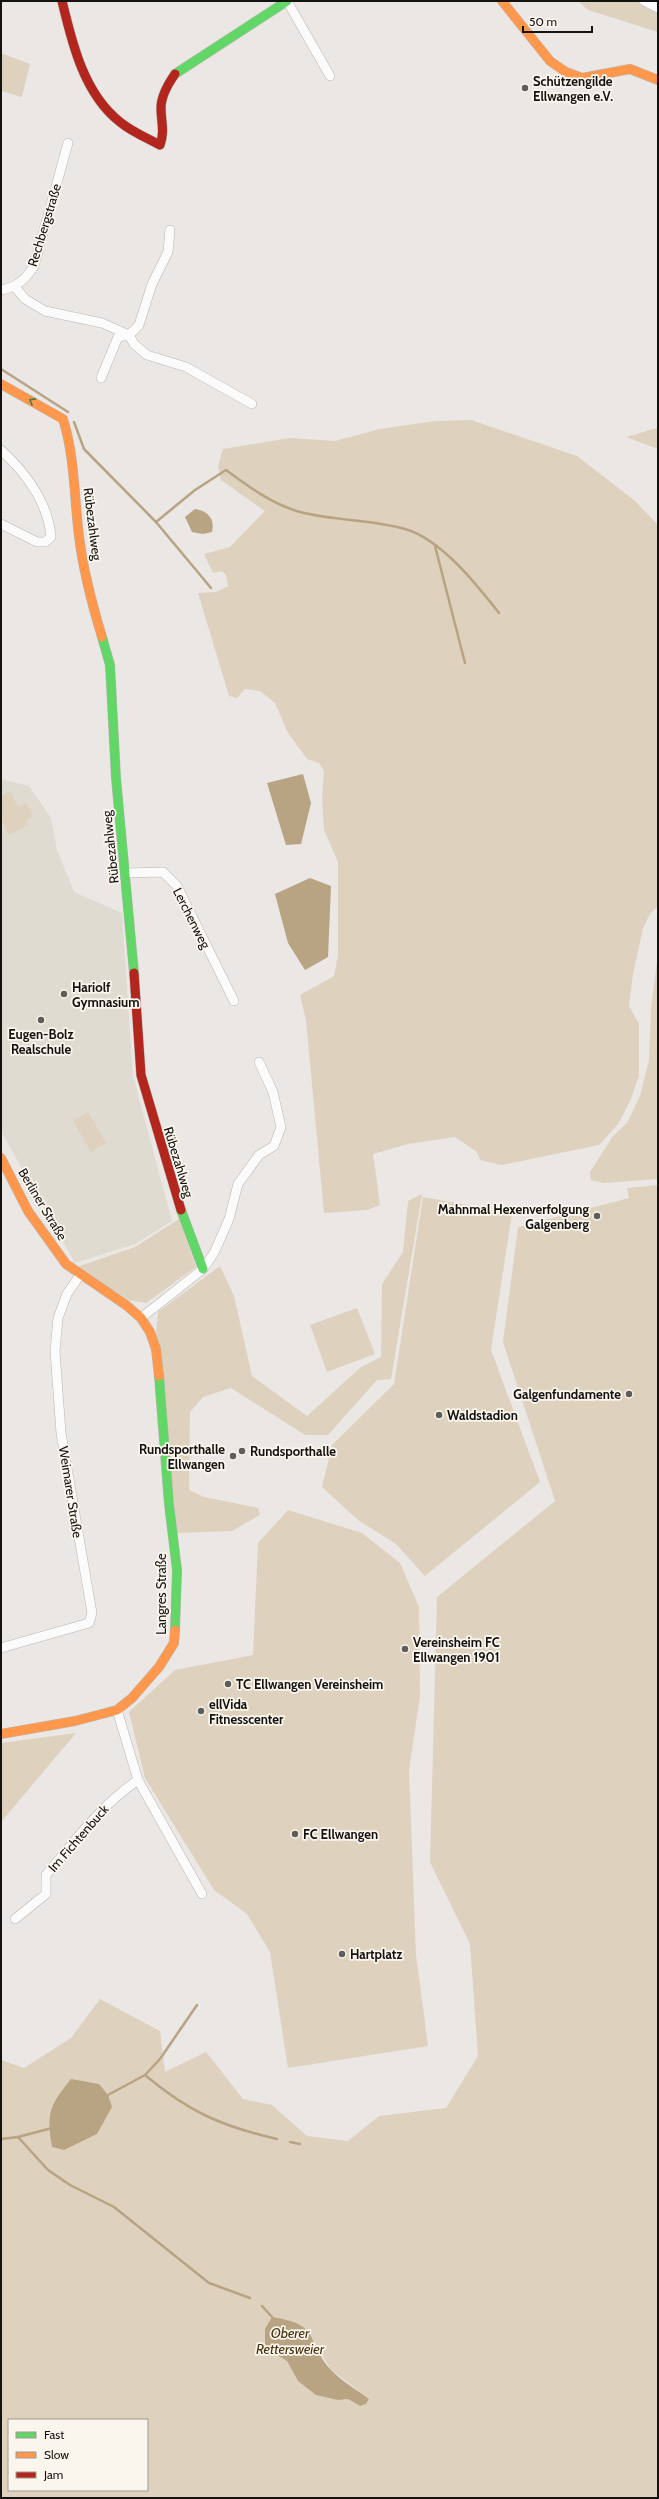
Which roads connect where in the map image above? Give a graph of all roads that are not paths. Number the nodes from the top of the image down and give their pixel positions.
1 (62, 1) edge
2 (287, 1) edge
3 (502, 1) edge
4 (644, 1) edge
5 (658, 8) edge
6 (330, 76) dead end
7 (658, 80) edge
8 (68, 143) dead end
9 (170, 230) dead end
10 (15, 287) junction
11 (1, 290) edge
12 (129, 335) junction
13 (101, 378) dead end
14 (1, 384) edge
15 (252, 404) dead end
16 (1, 450) edge
17 (1, 524) edge
18 (126, 873) junction
19 (234, 1001) dead end
20 (259, 1062) dead end
21 (1, 1158) edge
22 (203, 1269) junction
23 (80, 1275) junction
24 (142, 1318) junction
25 (1, 1648) edge
26 (117, 1710) junction
27 (1, 1734) edge
28 (138, 1780) junction
29 (202, 1894) dead end
30 (15, 1919) dead end

1 - 2 street
2 - 6 street
3 - 7 street
4 - 5 street
8 - 10 street, Rechbergstraße
9 - 12 street
10 - 11 street
10 - 12 street
12 - 13 street
12 - 15 street
18 -> 14 street, Rübezahlweg
16 - 17 street
18 - 19 street, Lerchenweg
18 - 22 street, Rübezahlweg
20 - 22 street
21 - 23 street, Berliner Straße
22 - 24 street
23 - 24 street, Berliner Straße
23 - 25 street, Weimarer Straße
24 - 26 street, Langres Straße
26 - 27 street, Langres Straße
26 - 28 street
28 - 29 street
28 - 30 street, Im Fichtenbuck

